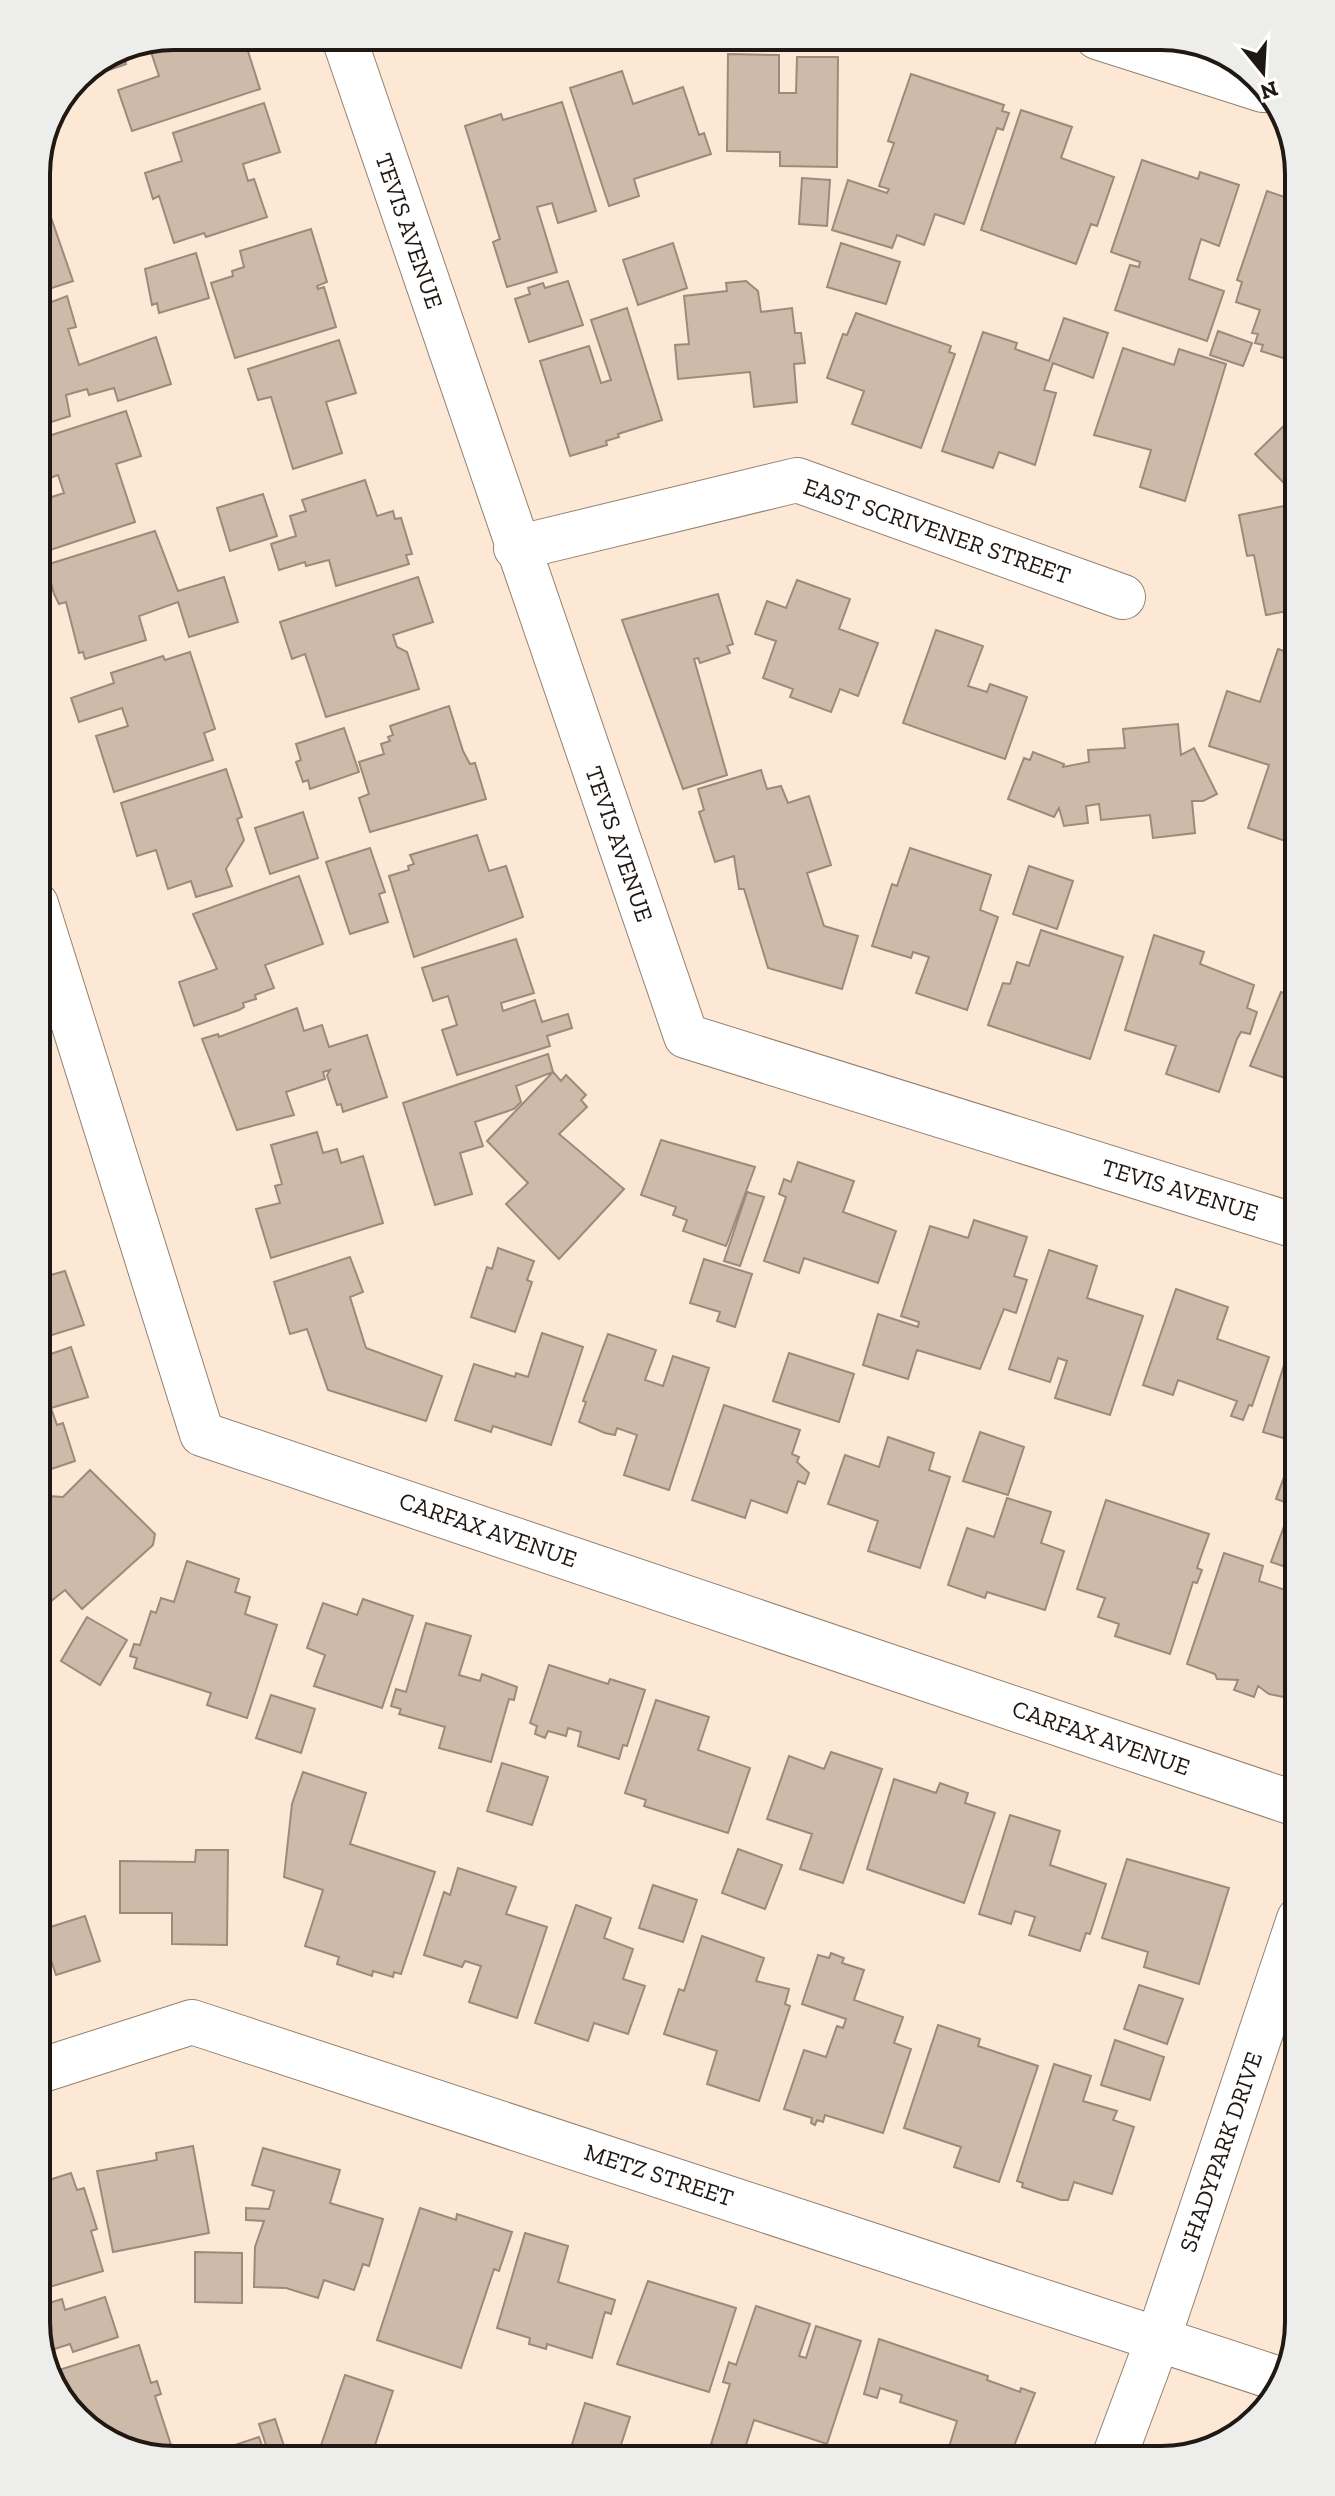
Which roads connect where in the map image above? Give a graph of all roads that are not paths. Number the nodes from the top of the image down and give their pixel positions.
1 (352, 50) edge
2 (1138, 50) edge
3 (1223, 77) edge
4 (516, 548) junction
5 (1123, 597) dead end
6 (50, 949) edge
7 (1285, 1223) edge
8 (1285, 1800) edge
9 (1285, 1961) edge
10 (50, 2068) edge
11 (1158, 2339) junction
12 (1272, 2377) edge
13 (1118, 2446) edge

1 - 4 street, TEVIS AVENUE
2 - 3 street
4 - 5 street, EAST SCRIVENER STREET
4 - 7 street, TEVIS AVENUE
6 - 8 street, CARFAX AVENUE
9 - 11 street, SHADYPARK DRIVE
10 - 11 street, METZ STREET
11 - 12 street, METZ STREET
11 - 13 street, SHADYPARK DRIVE

